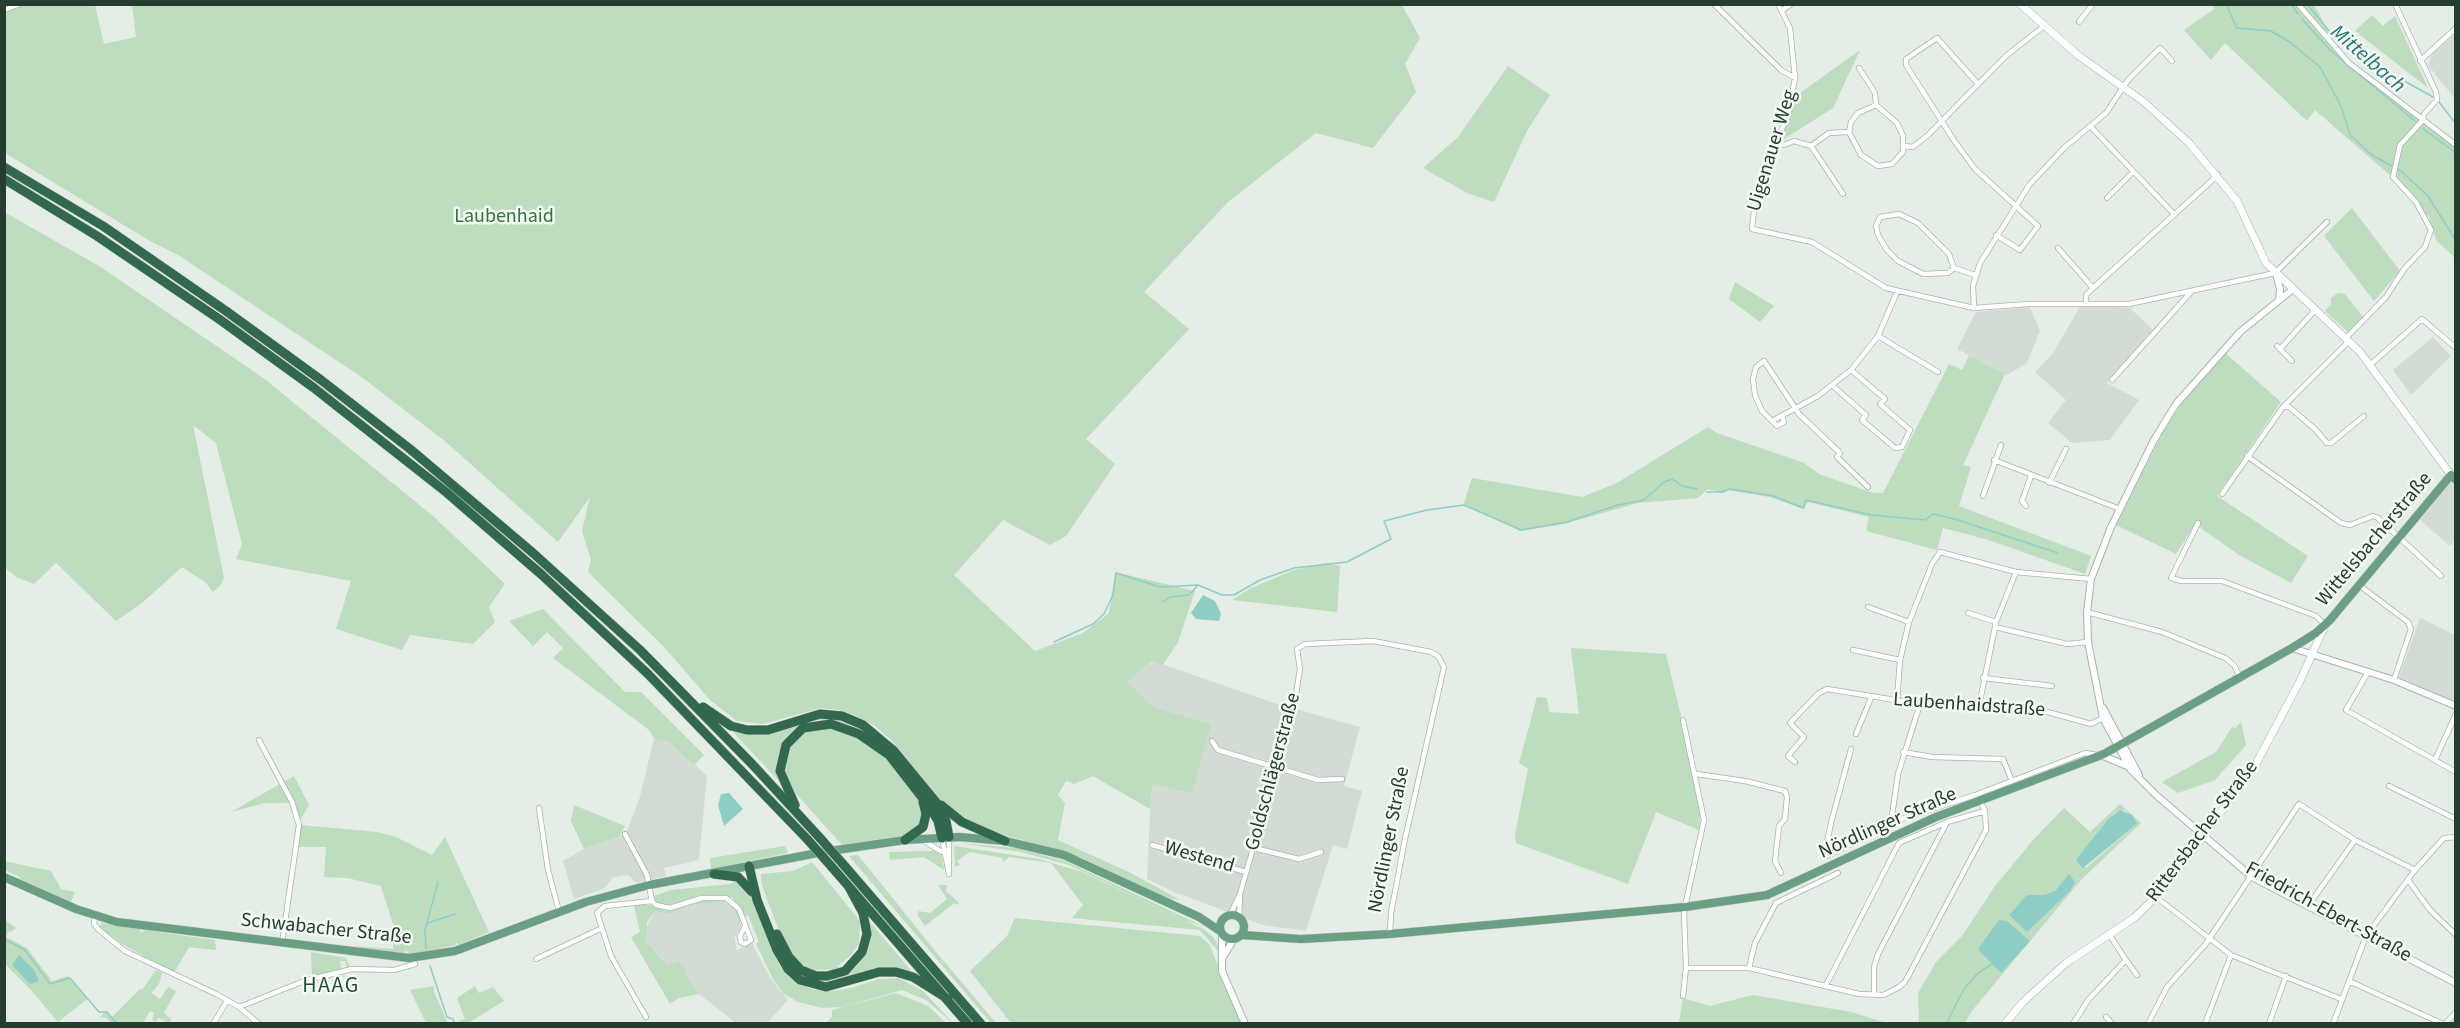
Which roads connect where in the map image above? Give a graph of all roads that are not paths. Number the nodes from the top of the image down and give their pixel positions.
1 (20, 4) edge
2 (1714, 4) edge
3 (1778, 4) edge
4 (1791, 4) edge
5 (2020, 4) edge
6 (2298, 4) edge
7 (2395, 4) edge
8 (2090, 6) edge
9 (4, 10) edge
10 (1783, 10) junction
11 (2079, 22) dead end
12 (2044, 26) junction
13 (2456, 28) edge
14 (2172, 61) dead end
15 (2421, 61) junction
16 (1859, 68) dead end
17 (1796, 78) junction
18 (1978, 84) junction
19 (2123, 88) junction
20 (1876, 105) junction
21 (2423, 120) junction
22 (1942, 121) junction
23 (2091, 127) junction
24 (1849, 132) junction
25 (1776, 143) junction
26 (2456, 145) edge
27 (1812, 146) junction
28 (1905, 146) junction
29 (4, 167) edge
30 (2133, 172) junction
31 (2218, 175) junction
32 (4, 180) edge
33 (1843, 194) dead end
34 (2107, 198) dead end
35 (2014, 207) junction
36 (2174, 214) junction
37 (2327, 222) dead end
38 (1996, 236) junction
39 (2058, 248) dead end
40 (1954, 268) junction
41 (2275, 274) junction
42 (1975, 275) junction
43 (2093, 288) junction
44 (2293, 289) junction
45 (2191, 291) junction
46 (1897, 292) junction
47 (2279, 300) junction
48 (2086, 302) junction
49 (1974, 308) junction
50 (2316, 309) junction
51 (1878, 336) junction
52 (2347, 339) junction
53 (2456, 348) edge
54 (2292, 361) dead end
55 (2370, 365) junction
56 (1851, 370) junction
57 (1938, 372) dead end
58 (2112, 380) dead end
59 (1833, 386) junction
60 (1796, 407) junction
61 (2283, 407) junction
62 (2364, 416) dead end
63 (2001, 445) dead end
64 (2066, 449) dead end
65 (2247, 456) junction
66 (1994, 460) junction
67 (2454, 475) edge
68 (2031, 476) junction
69 (2049, 483) junction
70 (1868, 487) dead end
71 (2222, 495) dead end
72 (1983, 496) dead end
73 (2026, 506) dead end
74 (2120, 509) junction
75 (2198, 523) dead end
76 (2399, 538) junction
77 (2016, 572) junction
78 (2441, 576) dead end
79 (2091, 579) junction
80 (2359, 585) junction
81 (1868, 607) dead end
82 (2087, 612) junction
83 (1968, 613) dead end
84 (1908, 622) junction
85 (1995, 625) junction
86 (2325, 625) junction
87 (2088, 642) junction
88 (2292, 648) junction
89 (1297, 649) joint
90 (1853, 650) dead end
91 (2312, 654) junction
92 (1900, 660) junction
93 (2367, 672) junction
94 (2240, 677) junction
95 (1983, 678) junction
96 (2394, 680) junction
97 (2052, 686) dead end
98 (683, 693) junction
99 (1871, 698) junction
100 (1897, 701) junction
101 (1920, 704) junction
102 (2101, 705) junction
103 (1979, 706) junction
104 (2456, 706) edge
105 (2456, 714) edge
106 (2103, 718) junction
107 (1683, 720) dead end
108 (1856, 734) dead end
109 (259, 740) dead end
110 (1212, 741) dead end
111 (2119, 746) junction
112 (1851, 749) dead end
113 (1904, 752) junction
114 (2100, 755) junction
115 (2435, 760) junction
116 (1795, 762) dead end
117 (1275, 767) junction
118 (2132, 770) junction
119 (2456, 772) edge
120 (1696, 774) junction
121 (1342, 779) dead end
122 (2142, 780) junction
123 (2012, 782) junction
124 (2389, 786) dead end
125 (921, 794) junction
126 (1980, 801) junction
127 (936, 802) junction
128 (539, 808) dead end
129 (1985, 811) junction
130 (2456, 819) edge
131 (804, 820) junction
132 (1947, 822) junction
133 (1892, 823) junction
134 (625, 834) dead end
135 (2205, 836) junction
136 (946, 837) junction
137 (2456, 837) edge
138 (919, 839) junction
139 (905, 840) junction
140 (2355, 840) junction
141 (1005, 841) junction
142 (1152, 845) dead end
143 (1254, 848) junction
144 (1321, 852) dead end
145 (944, 855) junction
146 (752, 866) junction
147 (2415, 870) junction
148 (1245, 872) junction
149 (1781, 873) dead end
150 (1838, 873) dead end
151 (714, 874) junction
152 (2252, 876) junction
153 (4, 877) edge
154 (2408, 880) junction
155 (649, 885) junction
156 (849, 887) junction
157 (1240, 894) junction
158 (2156, 897) junction
159 (757, 900) junction
160 (652, 901) junction
161 (2308, 906) junction
162 (1685, 907) junction
163 (559, 911) junction
164 (1235, 916) junction
165 (95, 917) junction
166 (1199, 917) junction
167 (1222, 919) junction
168 (1244, 925) junction
169 (745, 926) dead end
170 (600, 929) junction
171 (1221, 933) junction
172 (1390, 934) junction
173 (2109, 934) junction
174 (1267, 935) junction
175 (2456, 935) edge
176 (2366, 936) junction
177 (1238, 937) junction
178 (2209, 938) junction
179 (282, 943) junction
180 (2231, 955) junction
181 (536, 958) dead end
182 (1222, 958) junction
183 (2126, 960) junction
184 (362, 961) junction
185 (415, 964) dead end
186 (1686, 968) junction
187 (1749, 968) junction
188 (2137, 975) dead end
189 (2286, 976) junction
190 (2349, 981) junction
191 (2456, 983) edge
192 (1826, 985) junction
193 (1874, 995) junction
194 (1683, 996) dead end
195 (948, 999) junction
196 (2341, 999) junction
197 (227, 1001) junction
198 (239, 1007) junction
199 (2456, 1012) edge
200 (646, 1017) dead end
201 (2106, 1017) dead end
202 (213, 1023) edge
203 (258, 1023) edge
204 (968, 1023) edge
205 (981, 1023) edge
206 (1245, 1023) edge
207 (2005, 1023) edge
208 (2073, 1023) edge
209 (2112, 1023) edge
210 (2148, 1023) edge
211 (2205, 1023) edge
212 (2269, 1023) edge
213 (2333, 1023) edge
214 (2444, 1023) edge

1 - 9 street
2 - 17 street
3 - 10 street, Uigenauer Weg
4 - 10 street
5 - 12 main road
6 - 21 street
7 - 15 street
8 - 11 street
10 - 17 street, Uigenauer Weg
12 - 18 street
12 - 19 main road
13 - 15 street
14 - 19 street
15 - 21 street
16 - 20 street
17 - 25 street, Uigenauer Weg
18 - 22 street
18 - 22 street
19 - 23 street
19 - 31 main road
20 - 24 street
20 - 28 street
21 - 26 street
21 - 52 street
22 - 28 street
22 - 35 street
23 - 30 street
23 - 35 street
24 - 27 street
24 - 28 street
25 - 27 street
25 - 46 street, Uigenauer Weg
27 - 33 street
29 - 98 highway
30 - 34 street
30 - 36 street
31 - 36 street
31 - 41 main road
32 - 156 highway, bridge
35 - 38 street
35 - 38 street
36 - 43 street
37 - 41 street
38 - 42 street
39 - 43 street
40 - 40 street
40 - 42 street
41 - 44 main road
41 - 45 street
41 - 47 street
42 - 49 street
43 - 48 street
44 - 47 street
44 - 50 main road
45 - 48 street
45 - 58 street
46 - 49 street
46 - 51 street
47 - 74 street
48 - 49 street
50 - 52 main road
50 - 54 street
51 - 56 street
51 - 57 street
52 - 55 main road
52 - 61 street
53 - 55 street
55 - 67 main road
56 - 59 street
56 - 59 street
59 - 60 street
60 - 60 street
60 - 70 street
61 - 62 street
61 - 65 street
63 - 66 street
64 - 69 street
65 - 71 street
65 - 76 street
66 - 68 street
66 - 72 street
67 - 76 main road, Wittelsbacherstraße
68 - 69 street
68 - 73 street
69 - 74 street
74 - 79 street
75 - 86 street
76 - 78 street
76 - 80 main road, Wittelsbacherstraße
77 - 79 street
77 - 84 street
77 - 85 street
79 - 82 street
80 - 86 main road, Wittelsbacherstraße
80 - 96 street
81 - 84 street
82 - 87 street
82 - 94 street
83 - 85 street
84 - 92 street
85 - 87 street
85 - 95 street
86 - 88 main road, Nördlinger Straße
86 - 91 main road, Rittersbacher Straße
87 - 102 street
88 - 91 street
88 - 94 main road, Nördlinger Straße
89 - 117 street, Goldschlägerstraße
89 - 172 street, Nördlinger Straße
90 - 92 street
91 - 93 street
91 - 135 main road, Rittersbacher Straße
92 - 100 street
93 - 96 street
93 - 115 street
94 - 111 main road, Nördlinger Straße
95 - 97 street
95 - 103 street
96 - 104 street
98 - 127 highway
98 - 131 highway
99 - 100 street, Laubenhaidstraße
99 - 108 street
99 - 116 street, Laubenhaidstraße
100 - 101 street, Laubenhaidstraße
101 - 103 street, Laubenhaidstraße
101 - 113 street
102 - 106 street
102 - 111 street
103 - 106 street, Laubenhaidstraße
105 - 115 street
106 - 111 street
107 - 120 street
109 - 179 street
110 - 117 street
111 - 114 main road, Nördlinger Straße
111 - 118 street
111 - 122 street
112 - 133 street, Nördlinger Straße
113 - 123 street
113 - 133 street
114 - 118 street
114 - 123 street, Nördlinger Straße
114 - 126 main road, Nördlinger Straße
115 - 119 street
117 - 121 street
117 - 143 street, Goldschlägerstraße
118 - 122 street
120 - 149 street
120 - 162 street
122 - 135 street, Friedrich-Ebert-Straße
123 - 133 street, Nördlinger Straße
124 - 130 street
125 - 131 highway
125 - 136 highway
125 - 139 highway
126 - 129 street
126 - 162 main road, Nördlinger Straße
127 - 136 highway
127 - 141 highway
128 - 163 street
129 - 132 street
129 - 193 street
131 - 205 highway, bridge
132 - 192 street
132 - 193 street
134 - 155 street
135 - 152 street, Friedrich-Ebert-Straße
135 - 158 main road, Rittersbacher Straße
136 - 138 main road, Schwabacher Straße
136 - 141 main road, Schwabacher Straße
136 - 145 street
136 - 145 street
137 - 147 street
138 - 139 main road, Schwabacher Straße
138 - 145 street
139 - 146 main road, Schwabacher Straße
140 - 147 street
140 - 152 street
140 - 161 street
141 - 166 main road, Schwabacher Straße
142 - 148 street, Westend
143 - 144 street
143 - 148 street, Goldschlägerstraße
146 - 151 main road, Schwabacher Straße
146 - 156 highway
146 - 159 highway
147 - 154 street
148 - 157 street, Goldschlägerstraße
150 - 187 street
151 - 155 main road, Schwabacher Straße
151 - 159 highway
152 - 161 street, Friedrich-Ebert-Straße
152 - 178 street
153 - 165 main road, Schwabacher Straße
154 - 175 street
154 - 176 street
155 - 160 street
155 - 163 main road, Schwabacher Straße
156 - 195 highway
157 - 164 street, Goldschlägerstraße
157 - 164 street, Goldschlägerstraße
158 - 173 main road, Rittersbacher Straße
158 - 178 street
159 - 195 highway
160 - 169 street
160 - 170 street
161 - 176 street, Friedrich-Ebert-Straße
162 - 172 main road, Nördlinger Straße
162 - 186 street
163 - 184 main road, Schwabacher Straße
164 - 167 main road
164 - 168 main road
165 - 179 main road, Schwabacher Straße
165 - 197 street
166 - 167 main road
166 - 171 main road
167 - 171 main road
168 - 174 main road
168 - 177 main road
170 - 181 street
170 - 200 street
171 - 177 main road
171 - 182 street
172 - 174 main road
173 - 183 street
173 - 207 main road, Rittersbacher Straße
174 - 177 main road
176 - 190 street
176 - 191 street, Friedrich-Ebert-Straße
177 - 182 street
178 - 180 street
178 - 210 street
179 - 184 main road, Schwabacher Straße
180 - 189 street
180 - 211 street
182 - 206 street
183 - 188 street
183 - 208 street
184 - 185 street
184 - 198 street
186 - 187 street
186 - 194 street
187 - 192 street
189 - 196 street
189 - 212 street
190 - 196 street
190 - 214 street
192 - 193 street
195 - 204 highway
196 - 213 street
197 - 198 street
197 - 202 street
198 - 203 street
199 - 214 street
201 - 209 street

